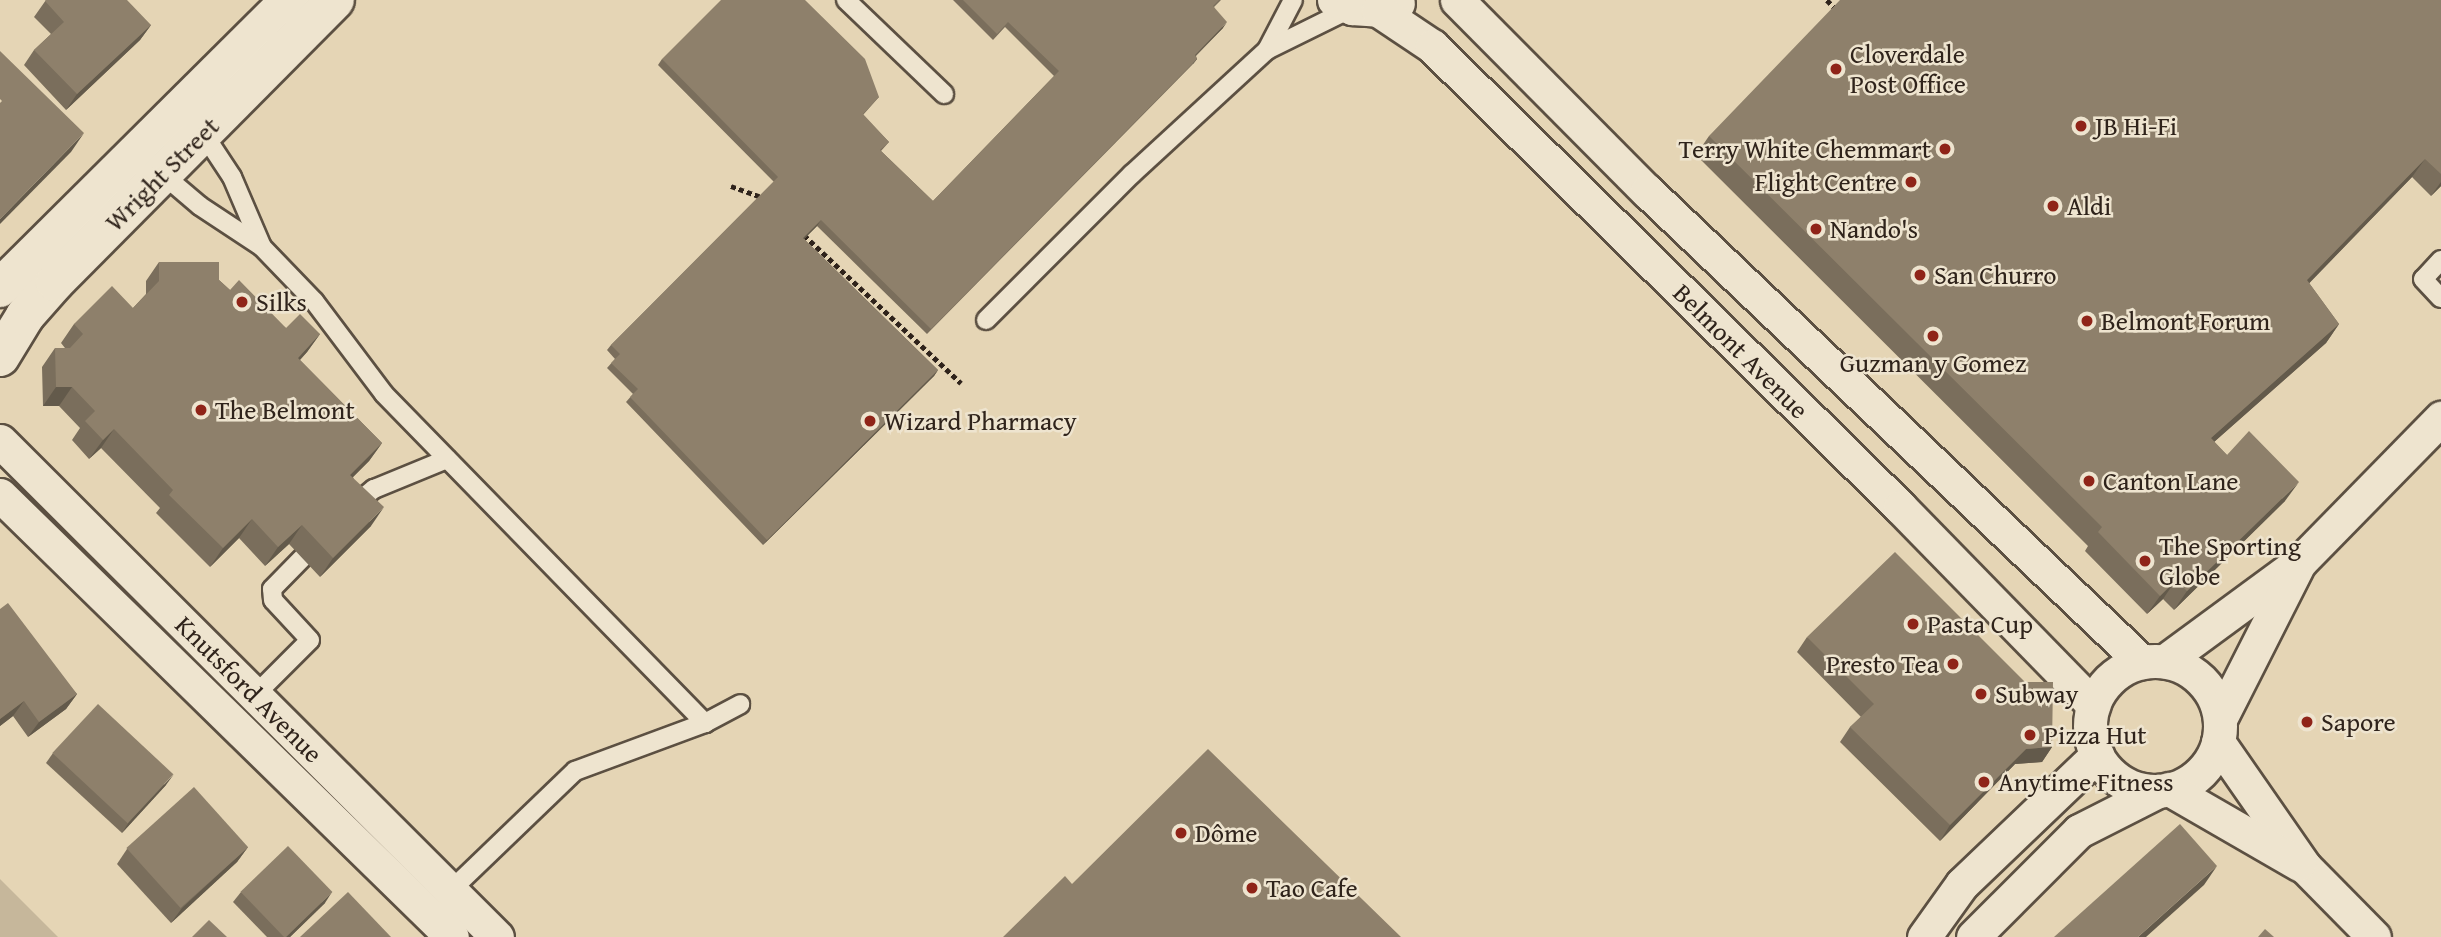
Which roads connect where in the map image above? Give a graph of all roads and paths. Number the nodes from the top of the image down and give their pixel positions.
1 (290, 0) edge
2 (335, 0) edge
3 (846, 0) edge
4 (1293, 0) edge
5 (1457, 0) edge
6 (1827, 0) edge
7 (1367, 4) edge
8 (1836, 9) edge
9 (1267, 50) junction
10 (944, 94) dead end
11 (192, 121) junction
12 (150, 162) junction
13 (731, 186) dead end
14 (766, 200) edge
15 (796, 228) edge
16 (262, 247) junction
17 (2441, 260) edge
18 (0, 288) edge
19 (2441, 298) edge
20 (986, 320) dead end
21 (0, 357) edge
22 (961, 383) dead end
23 (2441, 418) edge
24 (0, 441) edge
25 (447, 460) junction
26 (0, 495) edge
27 (2300, 562) junction
28 (2153, 661) junction
29 (255, 695) junction
30 (740, 704) dead end
31 (2093, 705) junction
32 (231, 720) junction
33 (705, 723) junction
34 (2219, 730) junction
35 (2096, 755) junction
36 (2163, 790) junction
37 (2305, 867) junction
38 (451, 890) junction
39 (440, 926) edge
40 (497, 937) edge
41 (1924, 937) edge
42 (1973, 937) edge
43 (2374, 937) edge

1 - 11 street, Wright Street
2 - 11 street, Wright Street
3 - 10 lane
4 - 9 lane
5 - 28 street, Belmont Avenue
6 - 8 path
7 - 9 lane
7 - 31 street, Belmont Avenue
9 - 20 lane
11 - 12 street, Wright Street
11 - 16 lane
12 - 16 lane
12 - 18 street, Wright Street
12 - 21 street, Wright Street
13 - 14 path
15 - 22 path
16 - 25 lane
17 - 19 lane
23 - 27 street
24 - 29 street, Knutsford Avenue
25 - 29 lane
25 - 33 lane
26 - 32 street, Knutsford Avenue
27 - 28 street
27 - 34 street
28 - 31 street
28 - 34 street, Belmont Avenue
29 - 32 lane
29 - 38 street, Knutsford Avenue
30 - 33 lane
31 - 35 street
32 - 39 street, Knutsford Avenue
33 - 38 lane
34 - 36 street
34 - 37 street, Belmont Avenue
35 - 36 street, Belmont Avenue
35 - 41 street
36 - 37 street, Belmont Avenue
36 - 42 street
37 - 43 street, Belmont Avenue
38 - 39 lane
38 - 40 street, Knutsford Avenue

